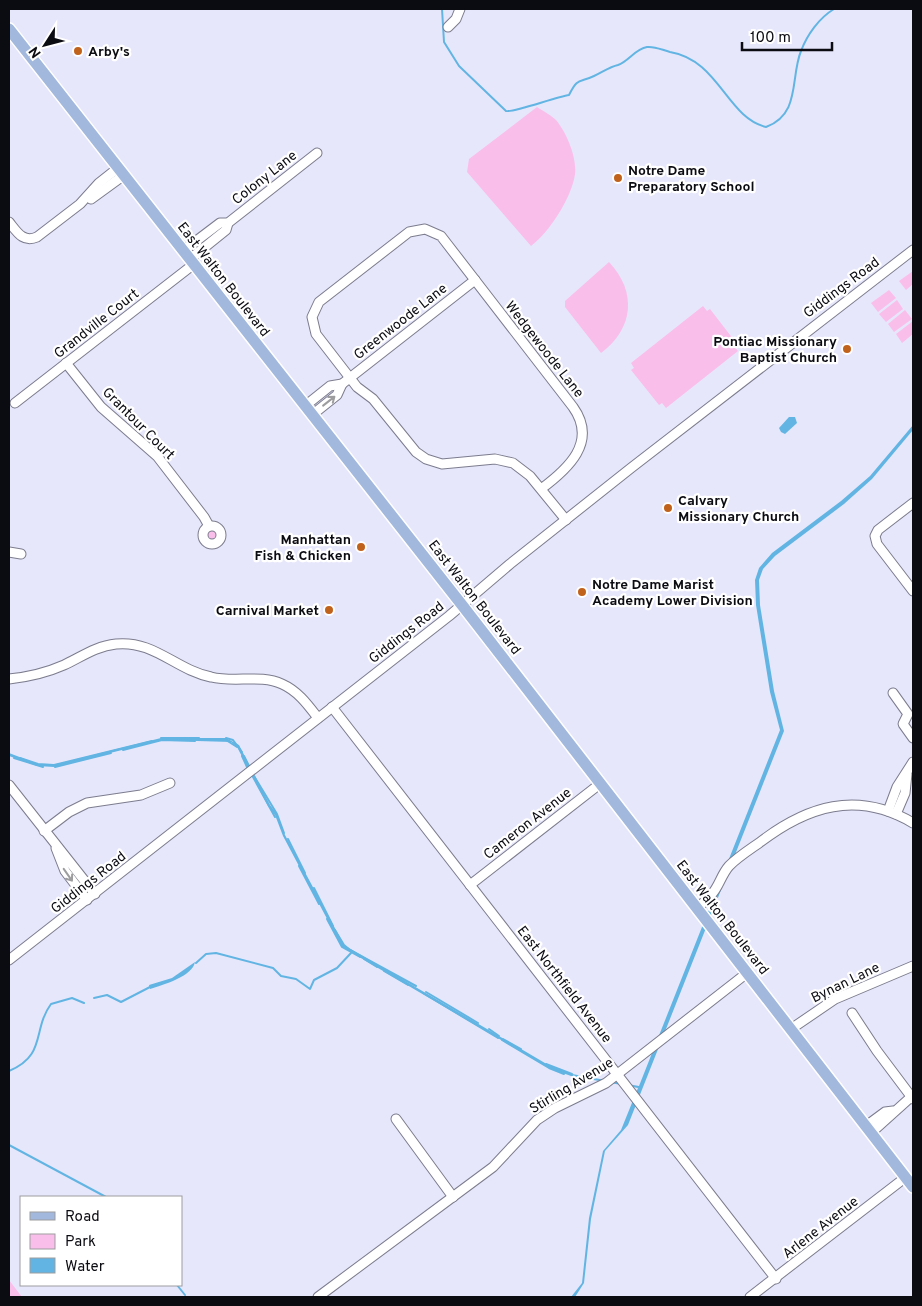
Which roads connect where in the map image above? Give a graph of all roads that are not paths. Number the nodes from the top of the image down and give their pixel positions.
1 (460, 9) edge
2 (448, 28) dead end
3 (9, 29) edge
4 (317, 153) dead end
5 (121, 172) junction
6 (9, 222) edge
7 (913, 250) edge
8 (189, 258) junction
9 (475, 280) junction
10 (66, 363) junction
11 (350, 378) junction
12 (15, 403) dead end
13 (309, 410) junction
14 (541, 489) junction
15 (913, 503) edge
16 (566, 520) junction
17 (209, 526) dead end
18 (9, 552) edge
19 (21, 554) dead end
20 (913, 591) edge
21 (462, 605) junction
22 (9, 679) edge
23 (892, 693) dead end
24 (332, 707) junction
25 (318, 718) junction
26 (913, 738) edge
27 (913, 762) edge
28 (170, 783) dead end
29 (600, 784) junction
30 (9, 785) edge
31 (892, 813) junction
32 (913, 823) edge
33 (44, 831) junction
34 (55, 846) junction
35 (470, 885) junction
36 (95, 894) junction
37 (87, 900) junction
38 (697, 908) junction
39 (9, 960) edge
40 (913, 967) edge
41 (747, 973) junction
42 (852, 1013) dead end
43 (791, 1029) junction
44 (617, 1075) junction
45 (912, 1098) edge
46 (396, 1119) dead end
47 (869, 1129) junction
48 (906, 1177) junction
49 (913, 1187) edge
50 (452, 1197) junction
51 (776, 1279) junction
52 (318, 1297) edge
53 (750, 1297) edge

1 - 2 street
3 - 5 main road, East Walton Boulevard
4 - 8 street, Colony Lane
5 - 6 street
5 - 8 main road, East Walton Boulevard
7 - 16 street, Giddings Road
8 - 10 street, Grandville Court
8 - 13 main road, East Walton Boulevard
9 - 11 street, Greenwoode Lane
9 - 11 street, Wedgewoode Lane
9 - 14 street, Wedgewoode Lane
10 - 12 street, Grandville Court
10 - 17 street, Grantour Court
11 - 13 street, Greenwoode Lane
11 - 14 street
13 - 21 main road, East Walton Boulevard
14 - 16 street
15 - 20 street
16 - 21 street, Giddings Road
18 - 19 street
21 - 24 street, Giddings Road
21 - 29 main road, East Walton Boulevard
22 - 25 street
23 - 26 street
24 - 25 street, Giddings Road
24 - 35 street, East Northfield Avenue
25 - 36 street, Giddings Road
27 - 31 street
28 - 33 street
29 - 35 street, Cameron Avenue
29 - 38 main road, East Walton Boulevard
30 - 33 street
31 - 32 street
31 - 38 street
33 - 34 street
34 - 36 street
34 -> 37 street
35 - 44 street, East Northfield Avenue
36 - 37 street, Giddings Road
37 - 39 street, Giddings Road
38 - 41 main road, East Walton Boulevard
40 - 43 street, Bynan Lane
41 - 43 main road, East Walton Boulevard
41 - 44 street, Stirling Avenue
42 - 45 street
43 - 47 main road, East Walton Boulevard
44 - 50 street, Stirling Avenue
44 - 51 street, East Northfield Avenue
45 - 47 street
46 - 50 street
47 - 48 main road, East Walton Boulevard
48 - 49 main road, East Walton Boulevard
48 - 51 street, Arlene Avenue
50 - 52 street, Stirling Avenue
51 - 53 street, Arlene Avenue

